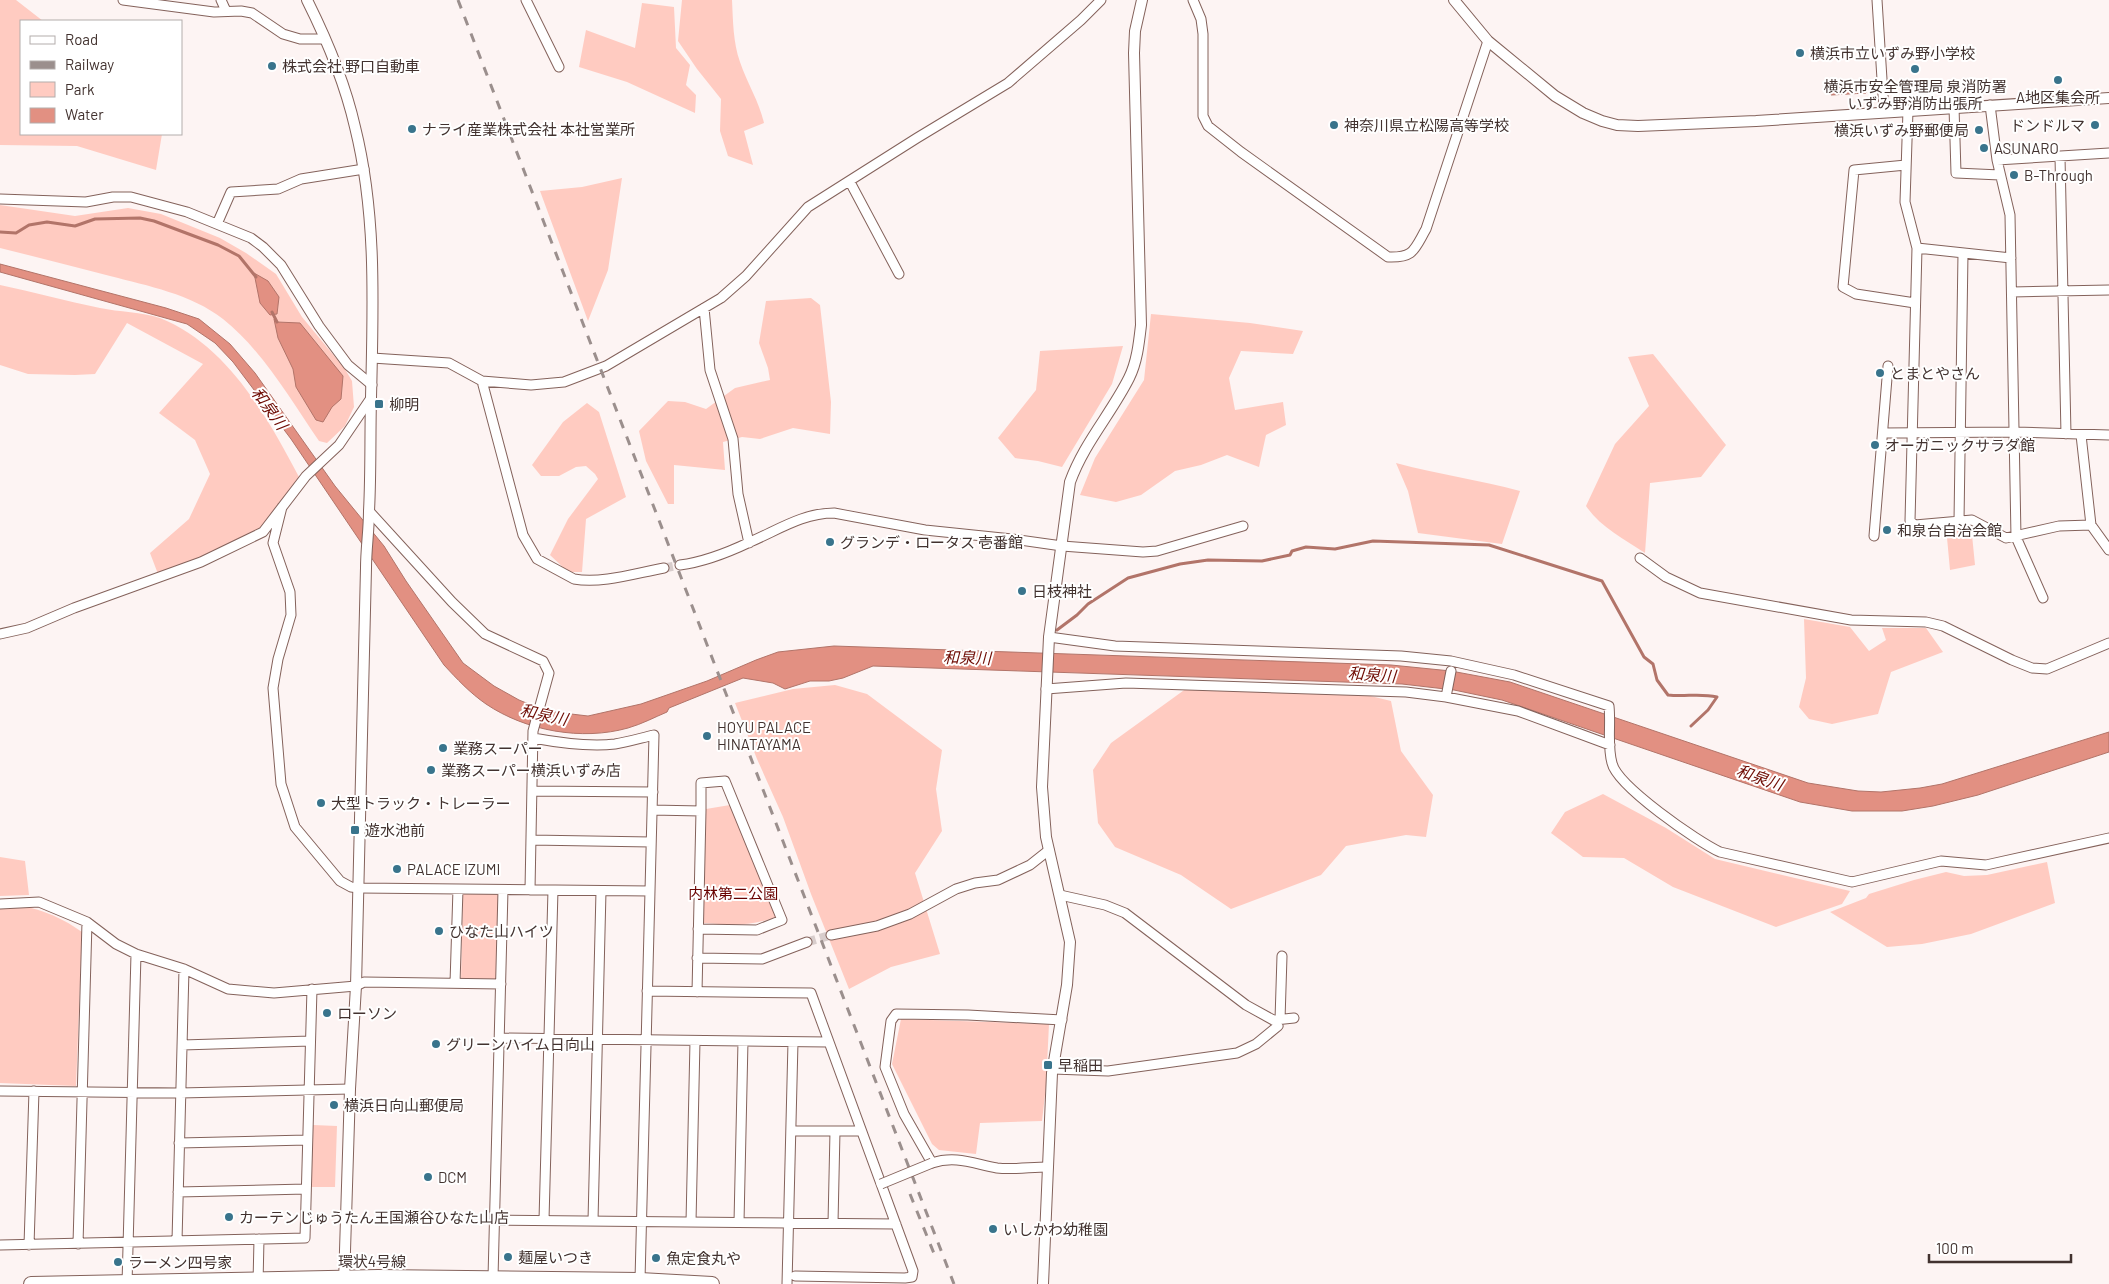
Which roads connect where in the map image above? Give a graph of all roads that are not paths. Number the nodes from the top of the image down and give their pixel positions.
1 (123, 0) edge
2 (221, 0) edge
3 (306, 0) edge
4 (526, 0) edge
5 (1100, 0) edge
6 (1142, 0) edge
7 (1193, 0) edge
8 (1454, 0) edge
9 (1877, 0) edge
10 (226, 11) junction
11 (325, 39) junction
12 (1488, 42) junction
13 (559, 67) dead end
14 (2109, 98) edge
15 (1990, 105) junction
16 (1954, 107) junction
17 (1908, 110) junction
18 (1884, 111) junction
19 (2109, 153) edge
20 (2060, 157) junction
21 (1997, 160) junction
22 (1906, 165) junction
23 (364, 169) junction
24 (2000, 175) junction
25 (850, 182) junction
26 (0, 199) edge
27 (217, 224) junction
28 (1918, 248) junction
29 (1964, 253) junction
30 (2012, 258) junction
31 (899, 274) dead end
32 (2109, 290) edge
33 (2062, 291) junction
34 (2012, 292) junction
35 (1915, 303) junction
36 (704, 308) junction
37 (372, 358) junction
38 (1888, 366) dead end
39 (482, 381) junction
40 (372, 385) junction
41 (371, 398) junction
42 (2015, 432) junction
43 (1883, 433) junction
44 (1911, 433) junction
45 (1960, 433) junction
46 (2066, 434) junction
47 (2081, 435) junction
48 (2109, 435) edge
49 (282, 507) junction
50 (369, 512) junction
51 (1959, 521) junction
52 (2091, 525) junction
53 (1243, 526) dead end
54 (1874, 536) dead end
55 (2016, 537) junction
56 (750, 543) junction
57 (1062, 546) junction
58 (2109, 550) edge
59 (1640, 558) dead end
60 (680, 565) tunnel mouth
61 (664, 568) tunnel mouth
62 (2043, 598) dead end
63 (0, 634) edge
64 (1049, 637) junction
65 (2109, 644) edge
66 (1451, 670) dead end
67 (1046, 689) junction
68 (1447, 693) junction
69 (533, 738) junction
70 (1609, 739) junction
71 (532, 791) junction
72 (652, 792) junction
73 (652, 810) junction
74 (701, 811) junction
75 (2109, 838) edge
76 (531, 840) junction
77 (651, 842) junction
78 (1049, 850) junction
79 (358, 888) junction
80 (458, 889) junction
81 (503, 890) junction
82 (530, 890) junction
83 (553, 890) junction
84 (601, 891) junction
85 (650, 891) junction
86 (1060, 895) junction
87 (0, 904) edge
88 (87, 922) junction
89 (698, 929) junction
90 (831, 935) tunnel mouth
91 (808, 942) tunnel mouth
92 (136, 954) junction
93 (1282, 956) dead end
94 (697, 958) junction
95 (184, 969) junction
96 (456, 983) junction
97 (501, 984) junction
98 (356, 986) junction
99 (312, 989) junction
100 (648, 991) junction
101 (697, 992) junction
102 (1294, 1018) dead end
103 (1062, 1020) junction
104 (1278, 1020) junction
105 (499, 1038) junction
106 (549, 1039) junction
107 (597, 1040) junction
108 (646, 1040) junction
109 (310, 1041) junction
110 (695, 1041) junction
111 (743, 1041) junction
112 (793, 1042) junction
113 (828, 1042) junction
114 (182, 1045) junction
115 (1053, 1069) junction
116 (309, 1089) junction
117 (350, 1089) junction
118 (0, 1090) edge
119 (34, 1091) junction
120 (82, 1092) junction
121 (132, 1092) junction
122 (180, 1093) junction
123 (791, 1131) junction
124 (835, 1131) junction
125 (861, 1132) junction
126 (307, 1140) junction
127 (179, 1142) junction
128 (932, 1163) junction
129 (1048, 1167) junction
130 (881, 1184) junction
131 (306, 1189) junction
132 (178, 1192) junction
133 (495, 1220) junction
134 (544, 1220) junction
135 (593, 1221) junction
136 (642, 1221) junction
137 (691, 1222) junction
138 (739, 1222) junction
139 (788, 1223) junction
140 (833, 1223) junction
141 (896, 1224) junction
142 (259, 1239) junction
143 (176, 1241) junction
144 (128, 1243) junction
145 (78, 1244) junction
146 (29, 1245) junction
147 (0, 1246) edge
148 (795, 1276) dead end
149 (493, 1278) junction
150 (344, 1280) edge
151 (640, 1280) junction
152 (258, 1281) edge
153 (574, 1282) edge
154 (127, 1283) edge
155 (31, 1284) edge
156 (712, 1284) edge
157 (787, 1284) edge
158 (1043, 1284) edge

1 - 10 street
2 - 10 street
3 - 11 street
4 - 13 street
5 - 25 street
6 - 57 street
7 - 12 street
8 - 12 street
9 - 18 street
10 - 11 street
11 - 23 street
12 - 18 street
14 - 15 street
15 - 16 street
15 - 21 street
16 - 17 street
16 - 24 street
17 - 18 street
17 - 22 street
19 - 20 street
20 - 21 street
20 - 33 street
21 - 24 street
22 - 28 street
22 - 35 street
23 - 27 street
23 - 37 street
24 - 30 street
25 - 31 street
25 - 36 street
26 - 27 street
27 - 40 street
28 - 29 street
28 - 35 street
29 - 30 street
29 - 45 street
30 - 34 street
32 - 33 street
33 - 34 street
33 - 46 street
34 - 42 street
35 - 44 street
36 - 39 street
36 - 56 street
37 - 39 street
37 - 40 street
38 - 43 street
39 - 61 street
40 - 41 street
41 - 49 street
41 - 50 street
42 - 45 street
42 - 46 street
42 - 55 street
43 - 44 street
43 - 54 street
44 - 45 street
44 - 51 street
45 - 51 street
46 - 47 street
47 - 48 street
47 - 52 street
49 - 63 street
49 - 79 street
50 - 69 street
50 - 79 street
51 - 55 street
52 - 55 street
52 - 58 street
53 - 57 street
55 - 62 street
56 - 57 street
56 - 60 street
57 - 64 street
59 - 65 street
64 - 67 street
64 - 70 street
66 - 68 street
67 - 68 street
67 - 78 street
68 - 70 street
69 - 71 street
69 - 72 street
70 - 75 street
71 - 72 street
71 - 76 street
72 - 73 street
73 - 74 street
73 - 77 street
74 - 89 street
74 - 89 street
76 - 77 street
76 - 82 street
77 - 85 street
78 - 86 street
78 - 90 street
79 - 80 street
79 - 98 street
80 - 81 street
80 - 96 street
81 - 82 street
81 - 97 street
82 - 83 street
83 - 84 street
83 - 106 street
84 - 85 street
84 - 107 street
85 - 100 street
86 - 103 street
86 - 104 street
87 - 88 street
88 - 92 street
88 - 120 street
89 - 94 street
91 - 94 street
92 - 95 street
92 - 121 street
93 - 104 street
94 - 101 street
95 - 99 street
95 - 114 street
96 - 97 street
96 - 98 street
97 - 105 street
98 - 99 street
98 - 117 street
99 - 109 street
100 - 101 street
100 - 108 street
101 - 113 street
102 - 104 street
103 - 115 street
103 - 128 street
104 - 115 street
105 - 106 street
105 - 133 street
106 - 107 street
106 - 134 street
107 - 108 street
107 - 135 street
108 - 110 street
108 - 136 street
109 - 114 street
109 - 116 street
110 - 111 street
110 - 137 street
111 - 112 street
111 - 138 street
112 - 113 street
112 - 123 street
113 - 125 street
114 - 122 street
115 - 129 street
116 - 117 street
116 - 122 street
116 - 126 street
117 - 150 street
118 - 119 street
119 - 120 street
119 - 146 street
120 - 121 street
120 - 145 street
121 - 122 street
121 - 144 street
122 - 127 street
123 - 124 street
123 - 139 street
124 - 125 street
124 - 140 street
125 - 130 street
126 - 127 street
126 - 131 street
127 - 132 street
128 - 129 street
128 - 130 street, bridge
129 - 158 street
130 - 141 street
131 - 132 street
131 - 142 street
132 - 143 street
133 - 134 street
133 - 149 street
134 - 135 street
135 - 136 street
136 - 137 street
136 - 151 street
137 - 138 street
138 - 139 street
139 - 140 street
139 - 157 street
140 - 141 street
141 - 148 street
142 - 143 street
142 - 152 street
143 - 144 street
144 - 145 street
144 - 154 street
145 - 146 street
146 - 147 street
149 - 150 main road, 環状4号線
149 - 153 main road, 環状4号線
150 - 152 main road, 環状4号線
151 - 153 main road, 環状4号線
151 - 156 main road, 環状4号線
152 - 154 main road, 環状4号線
154 - 155 main road, 環状4号線

